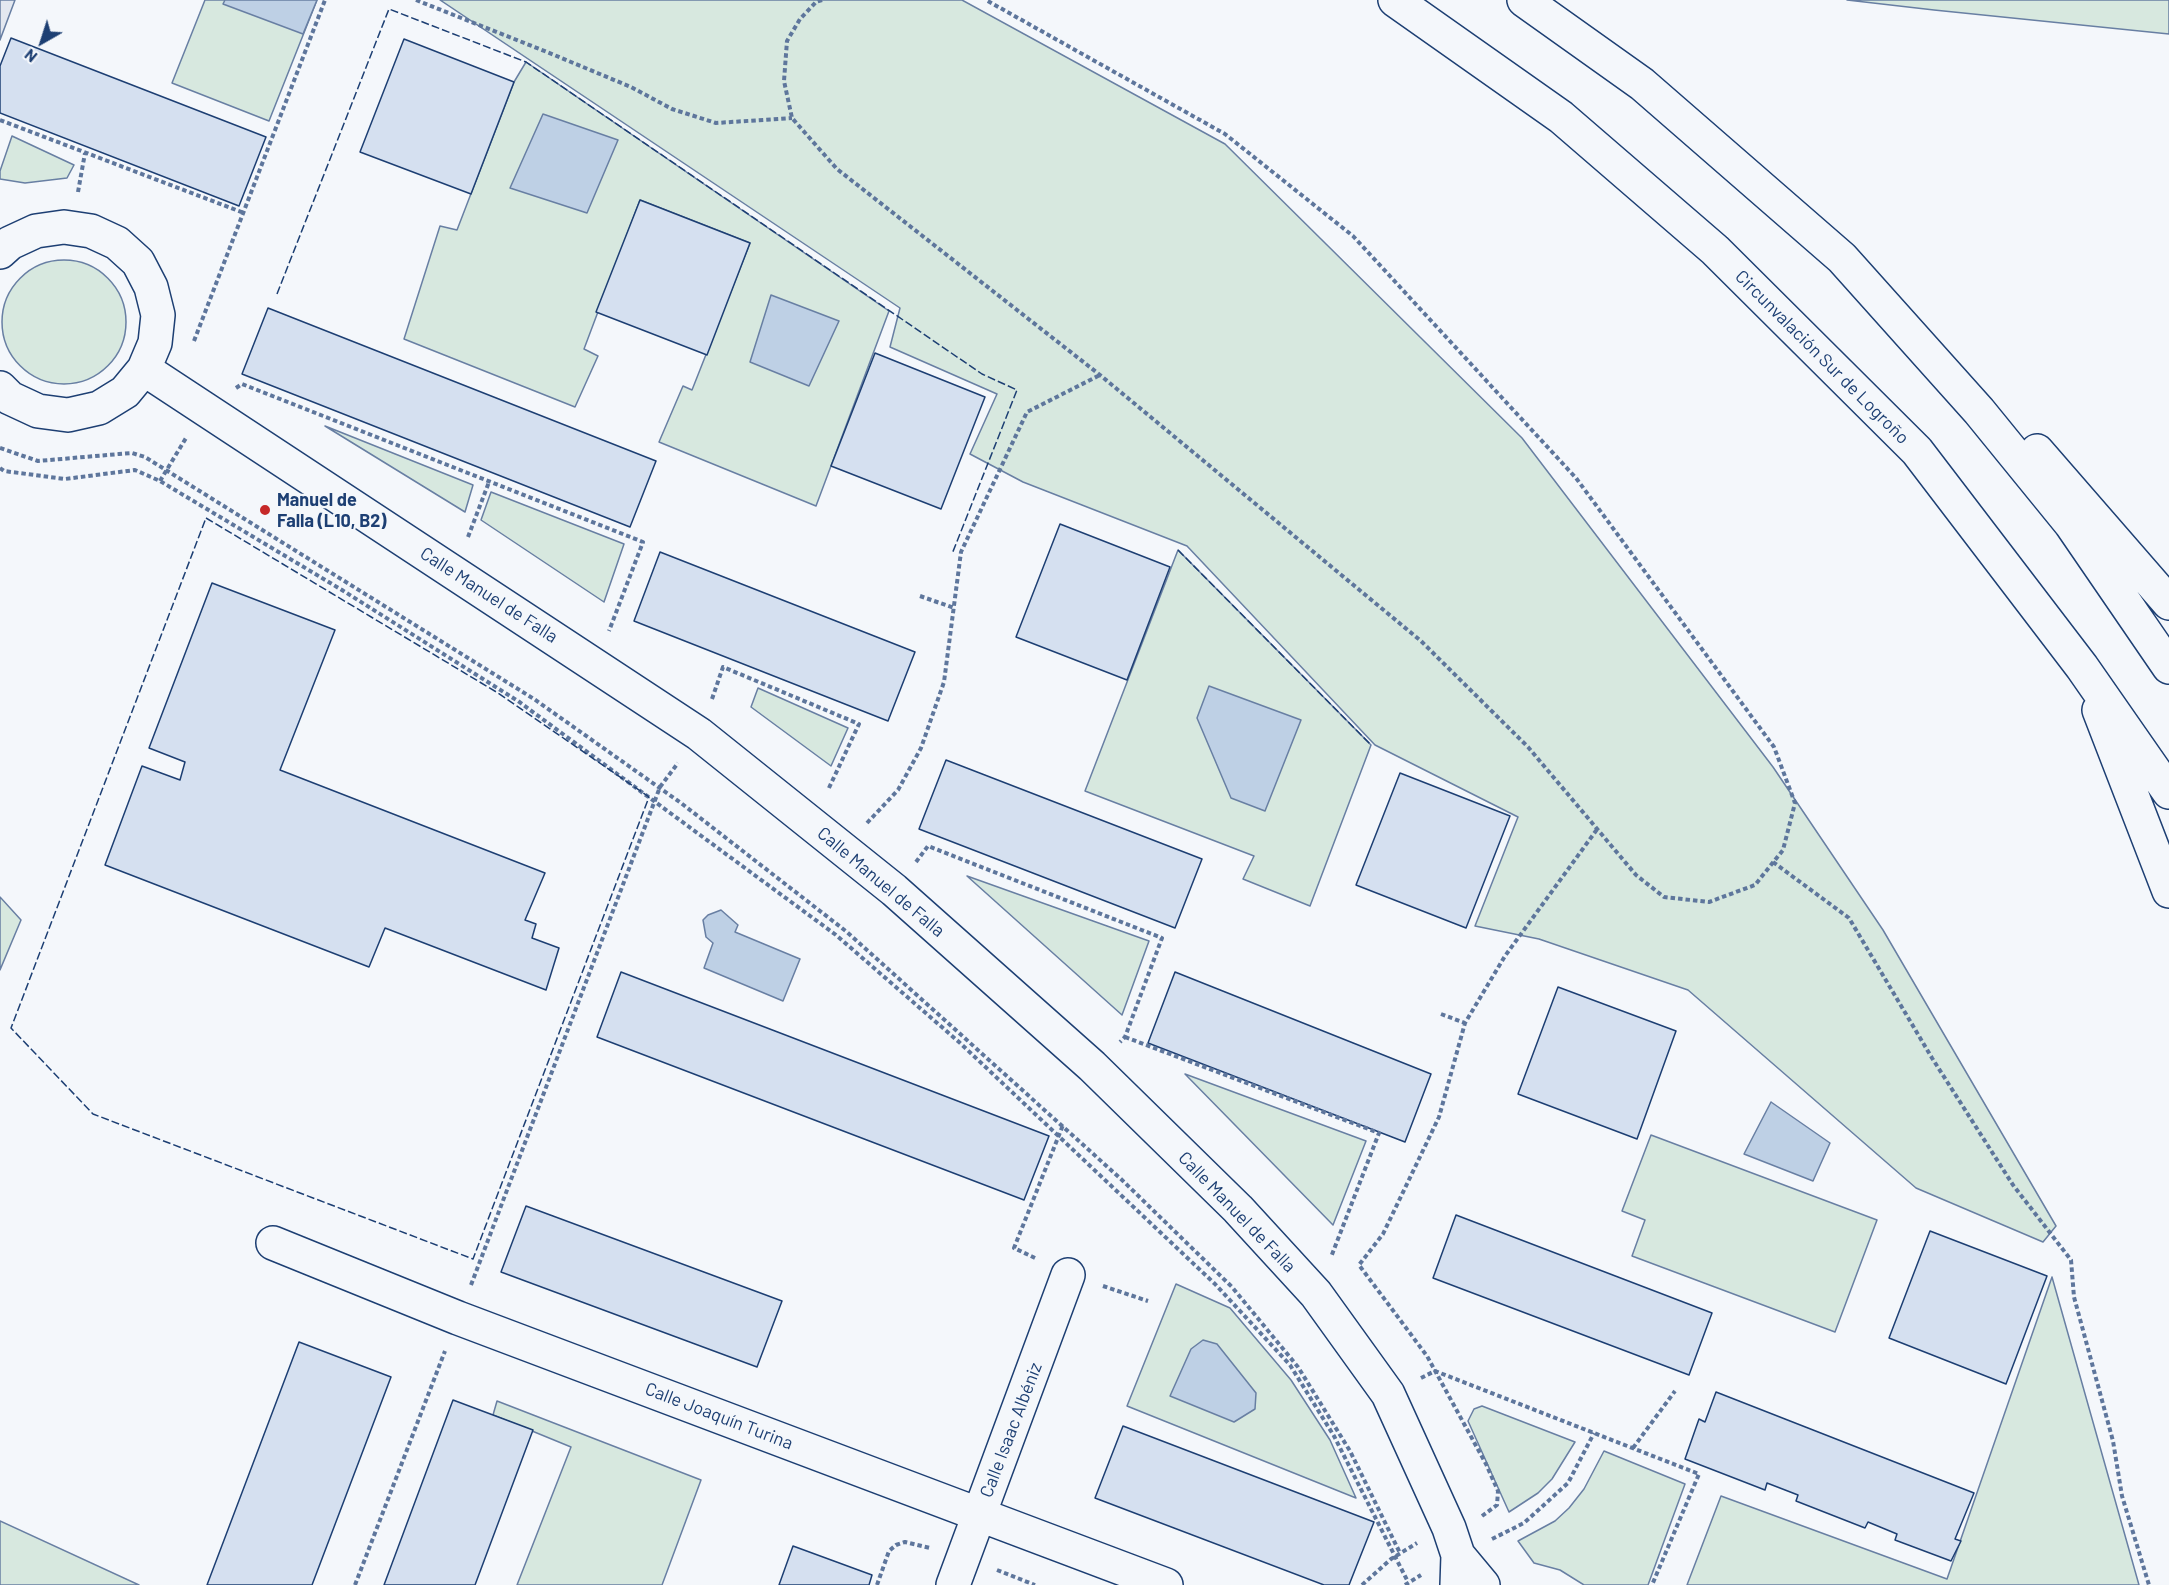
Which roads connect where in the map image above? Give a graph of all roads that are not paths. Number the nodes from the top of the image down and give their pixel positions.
1 (1395, 0) edge
2 (1524, 0) edge
3 (0, 252) edge
4 (1842, 258) junction
5 (144, 369) junction
6 (0, 388) edge
7 (2169, 603) edge
8 (2082, 667) junction
9 (2169, 667) edge
10 (2169, 792) edge
11 (2169, 891) edge
12 (273, 1243) dead end
13 (1068, 1275) road end
14 (979, 1515) junction
15 (1457, 1570) edge
16 (953, 1585) edge
17 (1166, 1585) edge
18 (1483, 1585) edge

1 - 8 main road, Circunvalación Sur de Logroño
2 - 4 main road
3 - 5 main road
4 - 7 main road
4 - 9 main road
5 - 6 main road
5 - 15 main road, Calle Manuel de Falla
8 - 10 main road, Circunvalación Sur de Logroño
8 - 11 main road
12 - 14 main road, Calle Joaquín Turina
13 - 14 main road, Calle Isaac Albéniz
14 - 16 main road, Calle Isaac Albéniz
14 - 17 main road, Calle Joaquín Turina
15 - 18 main road, Calle Manuel de Falla

